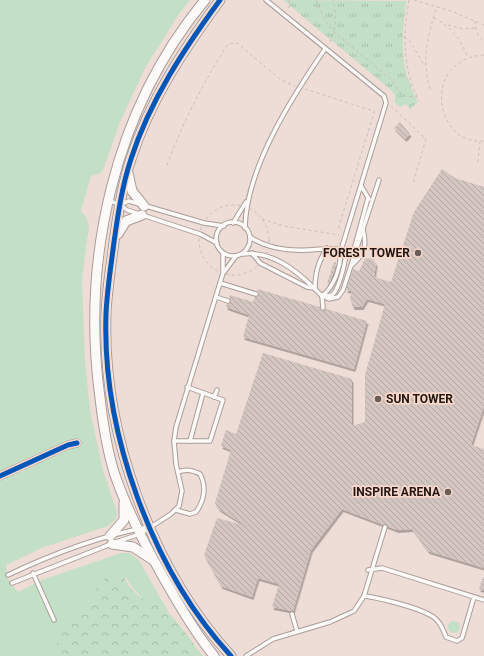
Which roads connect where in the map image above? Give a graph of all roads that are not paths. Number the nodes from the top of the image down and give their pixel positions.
1 (206, 0) edge
2 (266, 0) edge
3 (221, 1) edge
4 (325, 49) junction
5 (128, 169) junction
6 (379, 180) dead end
7 (361, 186) junction
8 (368, 198) junction
9 (108, 200) junction
10 (120, 204) junction
11 (371, 204) junction
12 (245, 207) junction
13 (143, 210) junction
14 (233, 223) junction
15 (224, 226) junction
16 (245, 228) junction
17 (363, 228) junction
18 (250, 237) junction
19 (114, 241) junction
20 (217, 243) junction
21 (327, 248) junction
22 (341, 250) junction
23 (224, 253) junction
24 (252, 253) junction
25 (241, 254) junction
26 (236, 256) junction
27 (351, 266) junction
28 (223, 273) junction
29 (220, 283) junction
30 (315, 288) junction
31 (256, 294) dead end
32 (322, 296) junction
33 (216, 297) junction
34 (228, 301) dead end
35 (323, 308) dead end
36 (187, 388) junction
37 (217, 390) dead end
38 (203, 393) junction
39 (214, 397) junction
40 (174, 441) junction
41 (190, 441) junction
42 (77, 443) dead end
43 (178, 472) junction
44 (0, 476) edge
45 (124, 498) junction
46 (176, 510) junction
47 (149, 527) junction
48 (386, 527) dead end
49 (139, 532) junction
50 (111, 540) junction
51 (154, 560) junction
52 (373, 569) junction
53 (368, 570) dead end
54 (33, 573) junction
55 (8, 574) dead end
56 (12, 583) dead end
57 (364, 596) junction
58 (474, 597) junction
59 (484, 600) edge
60 (292, 614) dead end
61 (54, 620) dead end
62 (297, 631) junction
63 (214, 656) edge
64 (231, 656) edge
65 (246, 656) edge

1 - 9 street
2 - 4 lane
3 - 5 street
4 - 7 lane
4 - 12 lane
5 - 10 street
5 - 13 street
6 - 11 lane
7 - 8 lane
7 - 22 lane
8 - 11 lane
8 - 27 lane
9 - 10 lane
9 - 45 street
10 - 13 lane
10 - 13 lane
10 - 19 street
11 - 17 lane
12 - 14 lane
12 - 16 lane
13 - 15 lane
13 - 19 street
13 - 20 lane
14 - 15 lane
14 - 16 lane
15 - 20 lane
16 - 18 lane
17 - 27 lane
17 - 27 lane
18 - 21 lane
18 - 25 lane
19 - 47 street
20 - 23 lane
21 - 22 lane
21 - 30 lane
22 - 32 lane
23 - 26 lane
23 - 28 lane
24 - 25 lane
24 - 30 lane
24 - 30 lane
25 - 26 lane
26 - 28 lane
27 - 32 lane
28 - 29 lane
29 - 31 lane
29 - 33 lane
30 - 32 lane
32 - 35 lane
33 - 34 lane
33 - 36 lane
36 - 38 lane
36 - 40 lane
37 - 39 lane
38 - 39 lane
38 - 41 lane
39 - 41 lane
40 - 41 lane
40 - 43 lane
42 - 44 street
43 - 46 lane
43 - 46 lane
45 - 49 street
45 - 50 street
46 - 47 lane
47 - 49 lane
47 - 64 street
48 - 52 lane
49 - 50 lane
49 - 50 lane
49 - 51 street
50 - 51 street
50 - 54 lane
50 - 55 lane
51 - 63 street
52 - 53 lane
52 - 57 lane
52 - 58 lane
54 - 56 lane
54 - 61 lane
57 - 58 lane
57 - 62 lane
58 - 59 lane
60 - 62 lane
62 - 65 lane

